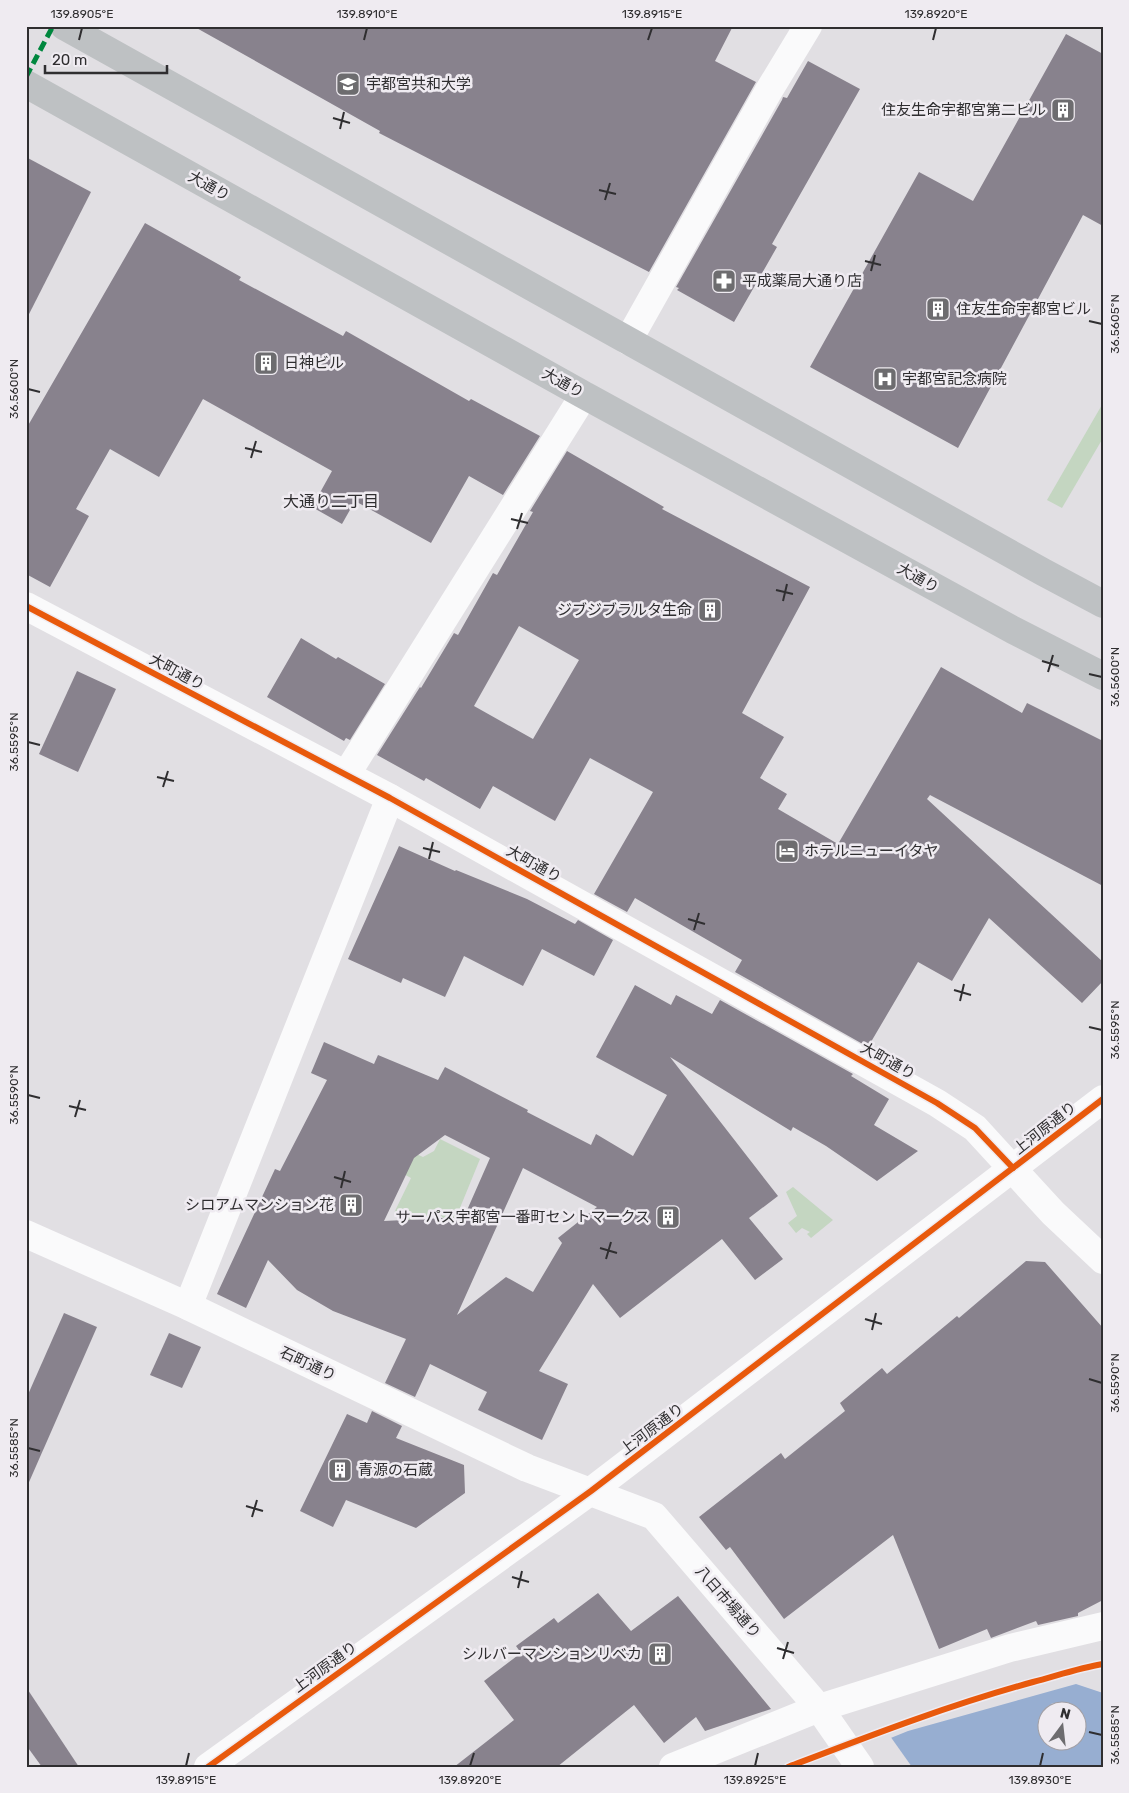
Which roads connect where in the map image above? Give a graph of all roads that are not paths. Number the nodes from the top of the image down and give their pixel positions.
1 (64, 26) edge
2 (808, 26) edge
3 (26, 84) edge
4 (628, 341) junction
5 (584, 395) junction
6 (1103, 604) edge
7 (26, 606) edge
8 (1103, 676) edge
9 (346, 775) junction
10 (390, 798) junction
11 (1103, 1099) edge
12 (1013, 1168) junction
13 (26, 1234) edge
14 (1103, 1260) edge
15 (188, 1306) junction
16 (591, 1491) junction
17 (1103, 1626) edge
18 (823, 1712) junction
19 (208, 1767) edge
20 (673, 1767) edge
21 (860, 1767) edge

1 - 4 main road
2 - 4 street
3 - 5 main road, 大通り
4 - 6 main road
5 - 8 main road, 大通り
5 - 9 street
7 - 9 street, 大町通り
9 - 10 street, 大町通り
10 - 12 street, 大町通り
10 - 15 street
11 - 12 street, 上河原通り
12 - 14 street, 大町通り
12 - 16 street, 上河原通り
13 - 15 street, 石町通り
15 - 16 street, 石町通り
16 - 18 street, 八日市場通り
16 - 19 street, 上河原通り
17 - 18 street
18 - 20 street
18 - 21 street, 八日市場通り

